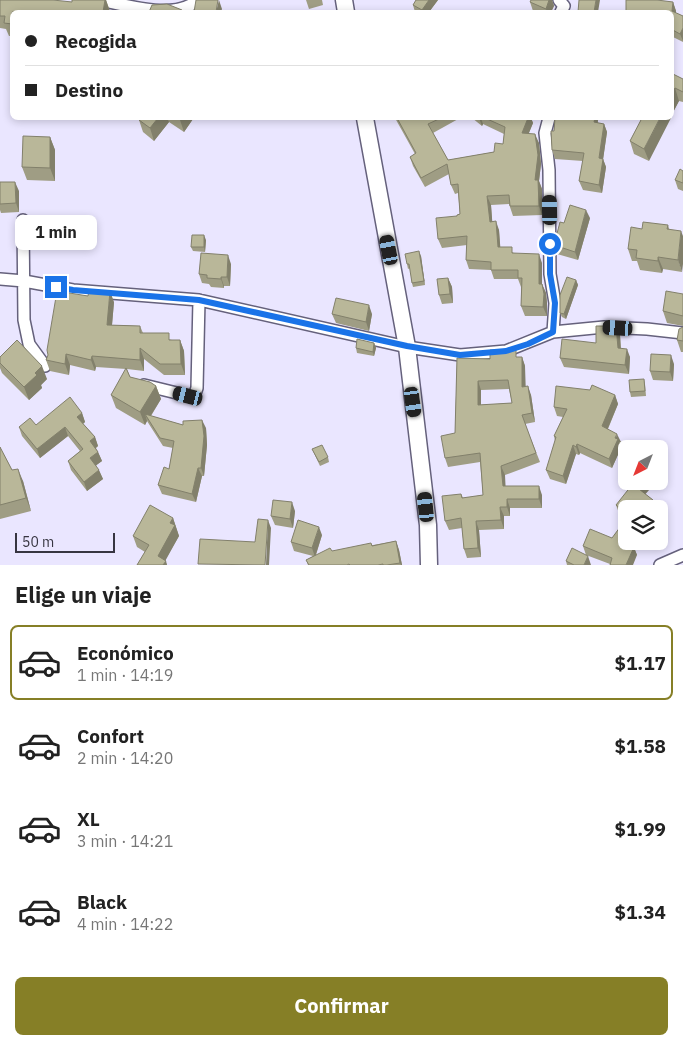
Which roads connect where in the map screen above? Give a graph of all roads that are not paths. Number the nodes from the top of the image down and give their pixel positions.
1 (99, 0) edge
2 (198, 0) edge
3 (559, 0) edge
4 (561, 10) edge
5 (365, 120) edge
6 (548, 120) edge
7 (23, 220) dead end
8 (0, 279) edge
9 (24, 281) junction
10 (199, 300) junction
11 (553, 332) junction
12 (683, 333) edge
13 (407, 346) junction
14 (45, 366) edge
15 (140, 384) edge
16 (683, 555) edge
17 (429, 565) edge
18 (660, 565) edge

1 - 2 street
3 - 4 street
5 - 13 street
6 - 11 street
7 - 9 street
8 - 9 street
9 - 10 street
9 - 14 street
10 - 13 street
10 - 15 street
11 - 12 street
11 - 13 street
13 - 17 street
16 - 18 street

